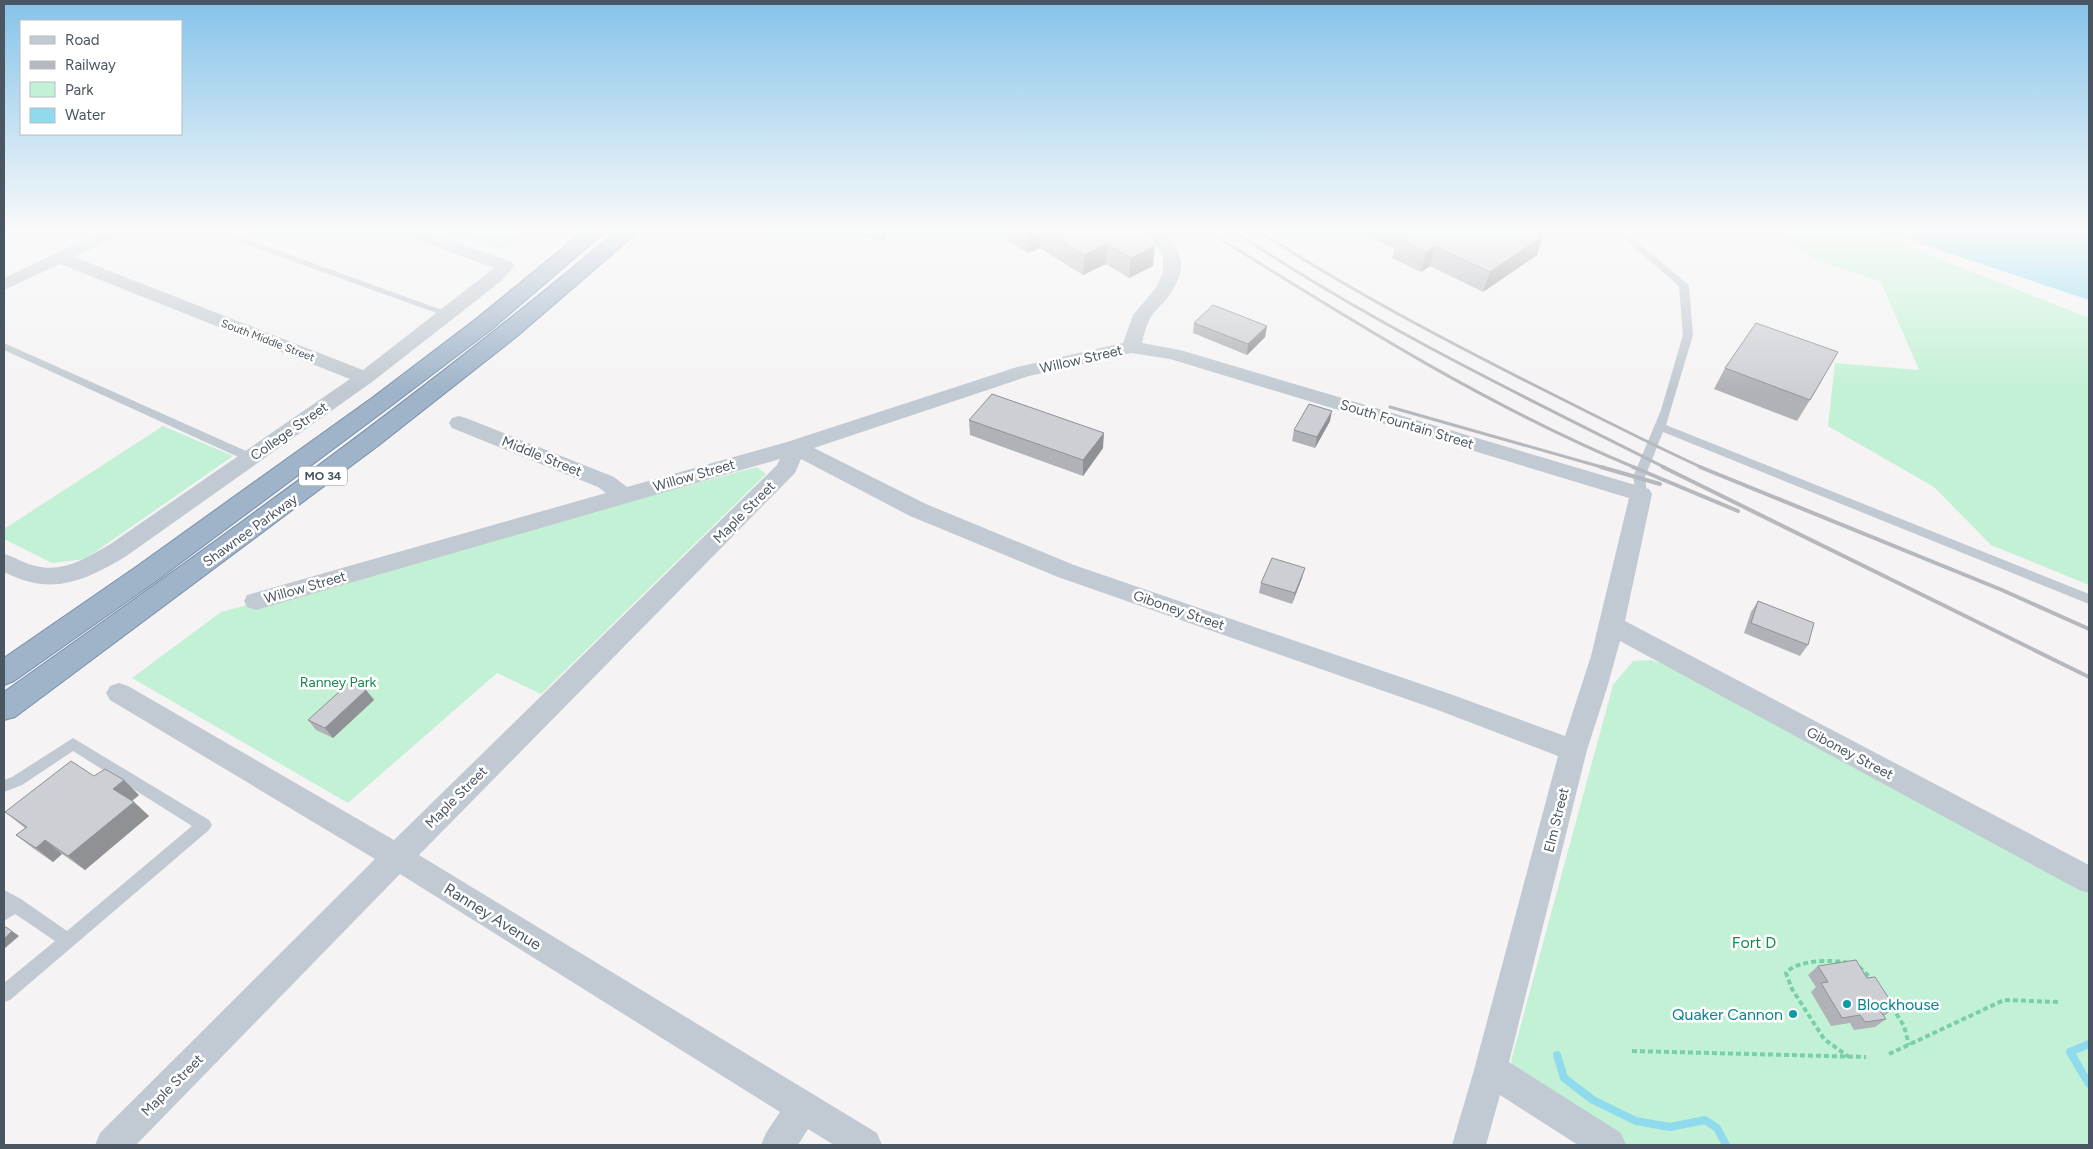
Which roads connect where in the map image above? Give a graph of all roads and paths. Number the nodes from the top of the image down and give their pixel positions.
1 (125, 284) edge
2 (363, 284) edge
3 (487, 284) edge
4 (533, 284) edge
5 (566, 284) edge
6 (1167, 284) edge
7 (1682, 284) edge
8 (448, 314) junction
9 (4, 346) edge
10 (1131, 347) junction
11 (365, 378) junction
12 (459, 423) dead end
13 (1660, 426) junction
14 (794, 446) junction
15 (251, 458) junction
16 (1641, 494) junction
17 (622, 496) junction
18 (4, 562) edge
19 (2089, 599) edge
20 (256, 601) dead end
21 (1611, 626) junction
22 (4, 674) edge
23 (119, 693) dead end
24 (4, 708) edge
25 (1574, 750) junction
26 (10, 784) edge
27 (4, 794) edge
28 (397, 856) junction
29 (2089, 880) edge
30 (7, 905) edge
31 (67, 940) junction
32 (1877, 985) edge
33 (4, 994) edge
34 (1889, 1001) edge
35 (2060, 1002) dead end
36 (1908, 1045) junction
37 (1632, 1051) dead end
38 (1889, 1054) dead end
39 (1849, 1057) junction
40 (1866, 1057) dead end
41 (1491, 1070) junction
42 (802, 1108) junction
43 (112, 1145) edge
44 (778, 1145) edge
45 (865, 1145) edge
46 (1469, 1145) edge
47 (1608, 1145) edge

1 - 11 street, South Middle Street
2 - 8 lane
3 - 8 street, College Street
4 - 22 highway, Shawnee Parkway / MO 34
5 - 24 highway, Shawnee Parkway / MO 34
6 - 10 street
7 - 13 lane
8 - 11 street, College Street
9 - 15 lane
10 - 14 street, Willow Street
10 - 16 street, South Fountain Street
11 - 15 street, College Street
12 - 17 street, Middle Street
13 - 16 lane
13 - 19 lane
14 - 17 street, Willow Street
14 - 25 street, Giboney Street
14 - 28 street, Maple Street
15 - 18 street, College Street
16 - 21 street, Elm Street
17 - 20 street, Willow Street
21 - 25 street, Elm Street
21 - 29 street, Giboney Street
23 - 28 street, Ranney Avenue
25 - 41 street, Elm Street
26 - 27 lane
26 - 31 lane
28 - 42 street, Ranney Avenue
28 - 43 street, Maple Street
30 - 31 lane
31 - 33 lane
32 - 39 path
34 - 36 path
35 - 36 path
36 - 38 path
37 - 39 path
39 - 40 path
41 - 46 street, Elm Street
41 - 47 street
42 - 44 street
42 - 45 street, Ranney Avenue

